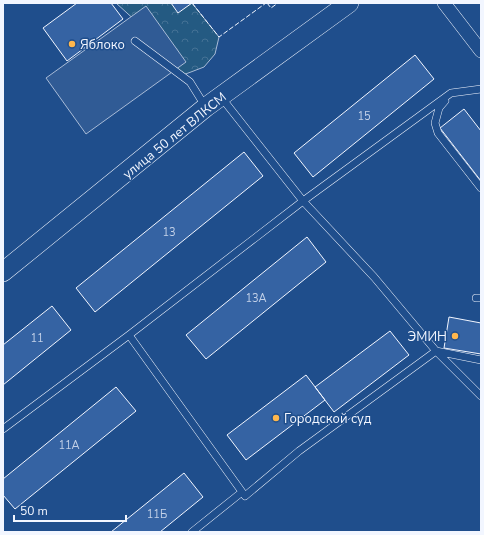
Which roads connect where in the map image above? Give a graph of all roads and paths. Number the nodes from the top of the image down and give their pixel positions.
1 (349, 3) edge
2 (444, 3) edge
3 (135, 41) dead end
4 (481, 51) edge
5 (481, 89) edge
6 (451, 93) junction
7 (214, 102) junction
8 (481, 188) edge
9 (303, 202) junction
10 (3, 272) edge
11 (128, 335) junction
12 (436, 351) junction
13 (481, 360) edge
14 (481, 396) edge
15 (3, 428) edge
16 (242, 492) junction
17 (192, 532) edge

1 - 7 street, улица 50 лет ВЛКСМ
2 - 4 street
3 - 7 lane
5 - 6 lane
6 - 8 lane
6 - 9 lane
7 - 9 lane
7 - 10 street, улица 50 лет ВЛКСМ
9 - 11 lane
9 - 12 lane
11 - 15 lane
11 - 16 lane
12 - 13 lane
12 - 14 lane
12 - 16 lane
16 - 17 lane

